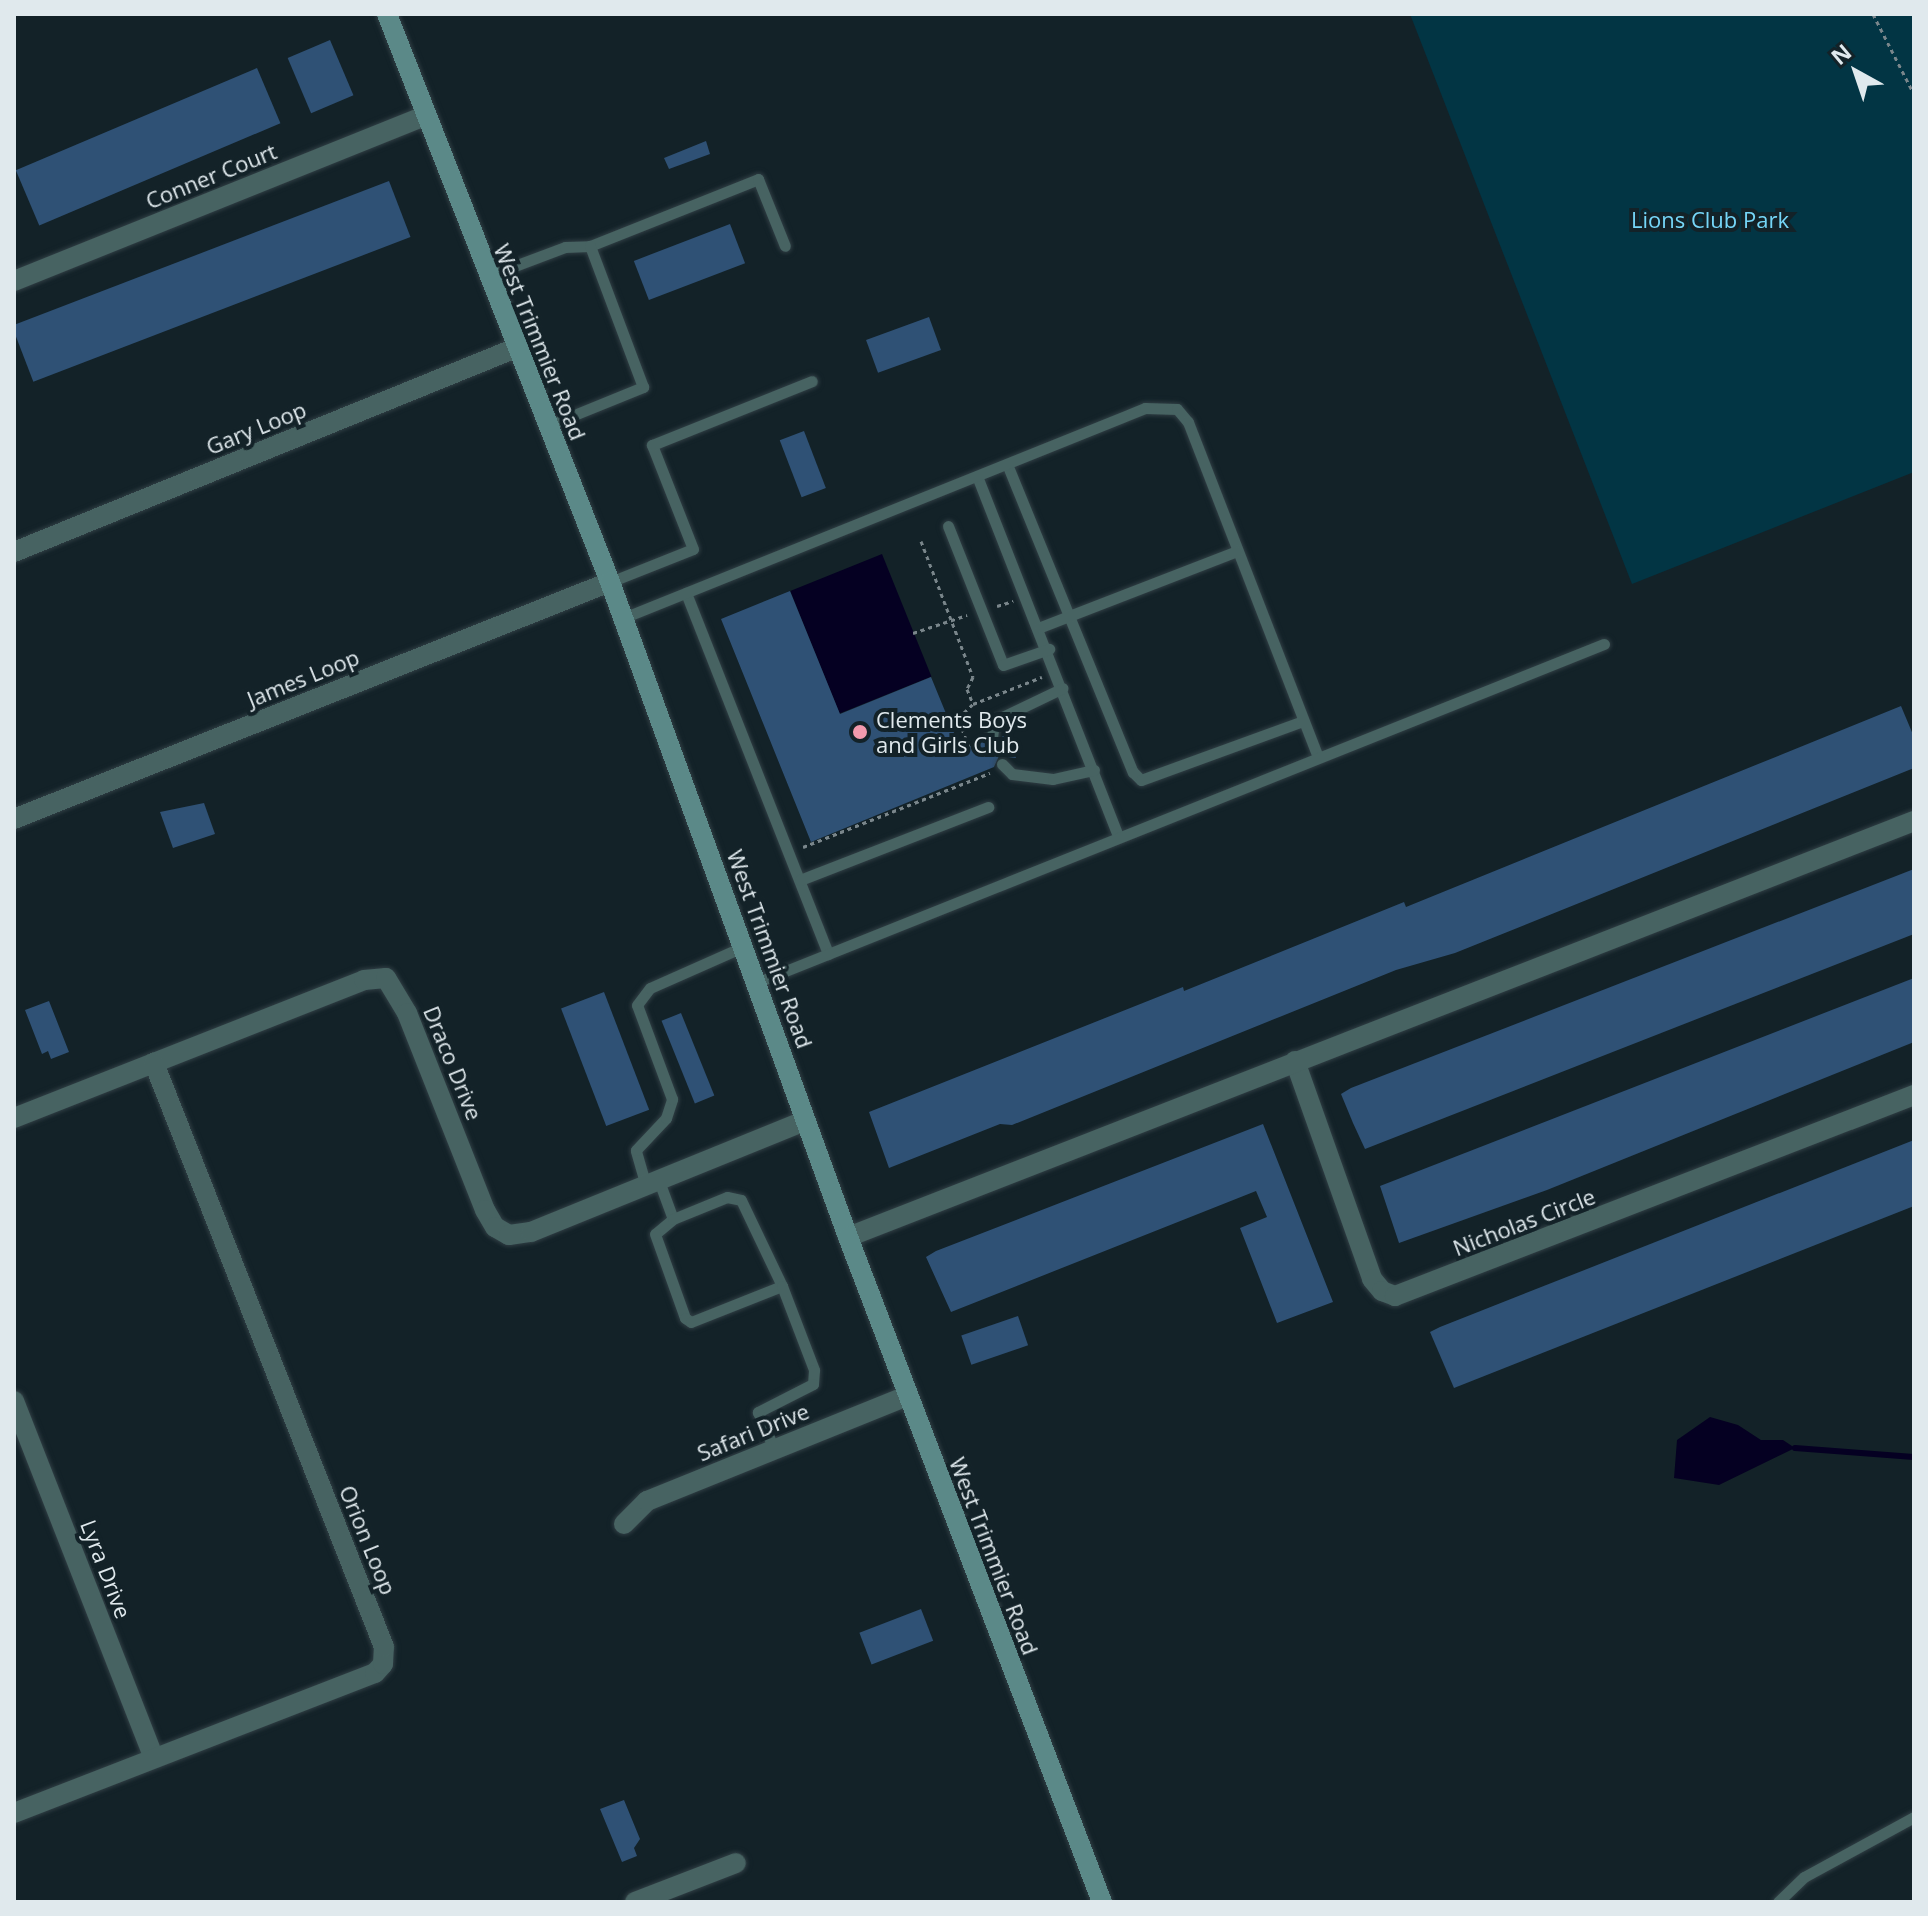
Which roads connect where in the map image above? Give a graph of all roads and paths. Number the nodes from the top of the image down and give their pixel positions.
1 (387, 14) edge
2 (1873, 14) edge
3 (1914, 94) edge
4 (426, 115) junction
5 (590, 246) junction
6 (785, 246) dead end
7 (488, 276) junction
8 (14, 281) edge
9 (516, 348) junction
10 (812, 381) dead end
11 (547, 426) junction
12 (1007, 464) junction
13 (977, 476) junction
14 (948, 526) dead end
15 (921, 541) dead end
16 (1237, 551) junction
17 (14, 552) edge
18 (610, 582) junction
19 (686, 593) junction
20 (1016, 600) dead end
21 (981, 610) junction
22 (1070, 617) junction
23 (623, 618) junction
24 (951, 620) junction
25 (1041, 627) junction
26 (913, 633) dead end
27 (1604, 644) dead end
28 (1049, 649) junction
29 (1057, 671) junction
30 (1063, 688) junction
31 (973, 704) junction
32 (1303, 721) junction
33 (992, 738) dead end
34 (969, 747) dead end
35 (1318, 758) junction
36 (1003, 766) joint
37 (1094, 770) junction
38 (988, 807) dead end
39 (14, 819) edge
40 (1914, 821) edge
41 (1118, 835) junction
42 (800, 848) dead end
43 (800, 880) junction
44 (745, 946) junction
45 (828, 954) junction
46 (758, 982) junction
47 (1295, 1061) junction
48 (154, 1063) junction
49 (1914, 1095) edge
50 (14, 1118) edge
51 (805, 1121) junction
52 (652, 1184) junction
53 (673, 1219) junction
54 (848, 1237) junction
55 (782, 1286) junction
56 (907, 1396) junction
57 (14, 1401) edge
58 (774, 1449) junction
59 (624, 1524) dead end
60 (153, 1756) junction
61 (14, 1813) edge
62 (1914, 1817) edge
63 (736, 1863) dead end
64 (643, 1901) edge
65 (1102, 1902) edge
66 (1778, 1902) edge

1 - 4 main road, West Trimmier Road
2 - 3 path
4 - 7 main road, West Trimmier Road
4 - 8 street, Conner Court
5 - 6 lane
5 - 7 lane
5 - 11 lane
7 - 9 main road, West Trimmier Road
9 - 11 main road, West Trimmier Road
9 - 17 street, Gary Loop
10 - 18 lane
11 - 18 main road, West Trimmier Road
12 - 13 lane
12 - 16 lane
12 - 22 lane
13 - 19 lane
13 - 25 lane
14 - 21 lane
15 - 24 path
16 - 22 lane
16 - 32 lane
18 - 23 main road, West Trimmier Road
18 - 39 street, James Loop
19 - 23 lane
19 - 43 lane
20 - 21 path
21 - 24 path
21 - 28 lane
22 - 25 lane
22 - 32 lane
23 - 44 main road, West Trimmier Road
24 - 26 path
24 - 31 path
25 - 28 lane
27 - 35 lane
28 - 29 lane
29 - 30 lane
29 - 31 path
30 - 33 lane
30 - 37 lane
31 - 34 path
32 - 35 lane
35 - 41 lane
36 - 37 lane
36 - 42 path
37 - 41 lane
38 - 43 lane
40 - 47 street
41 - 45 lane
43 - 45 lane
44 - 46 main road, West Trimmier Road
44 - 52 lane
45 - 46 lane
46 - 51 main road, West Trimmier Road
47 - 49 street, Nicholas Circle
47 - 54 street
48 - 50 street, Draco Drive
48 - 52 street, Draco Drive
48 - 60 street, Orion Loop
51 - 52 street, Draco Drive
51 - 54 main road, West Trimmier Road
52 - 53 lane
53 - 55 lane
53 - 55 lane
54 - 56 main road, West Trimmier Road
55 - 58 lane
56 - 58 street, Safari Drive
56 - 65 main road, West Trimmier Road
57 - 60 street, Lyra Drive
58 - 59 street, Safari Drive
60 - 61 street, Orion Loop
62 - 66 lane
63 - 64 street

